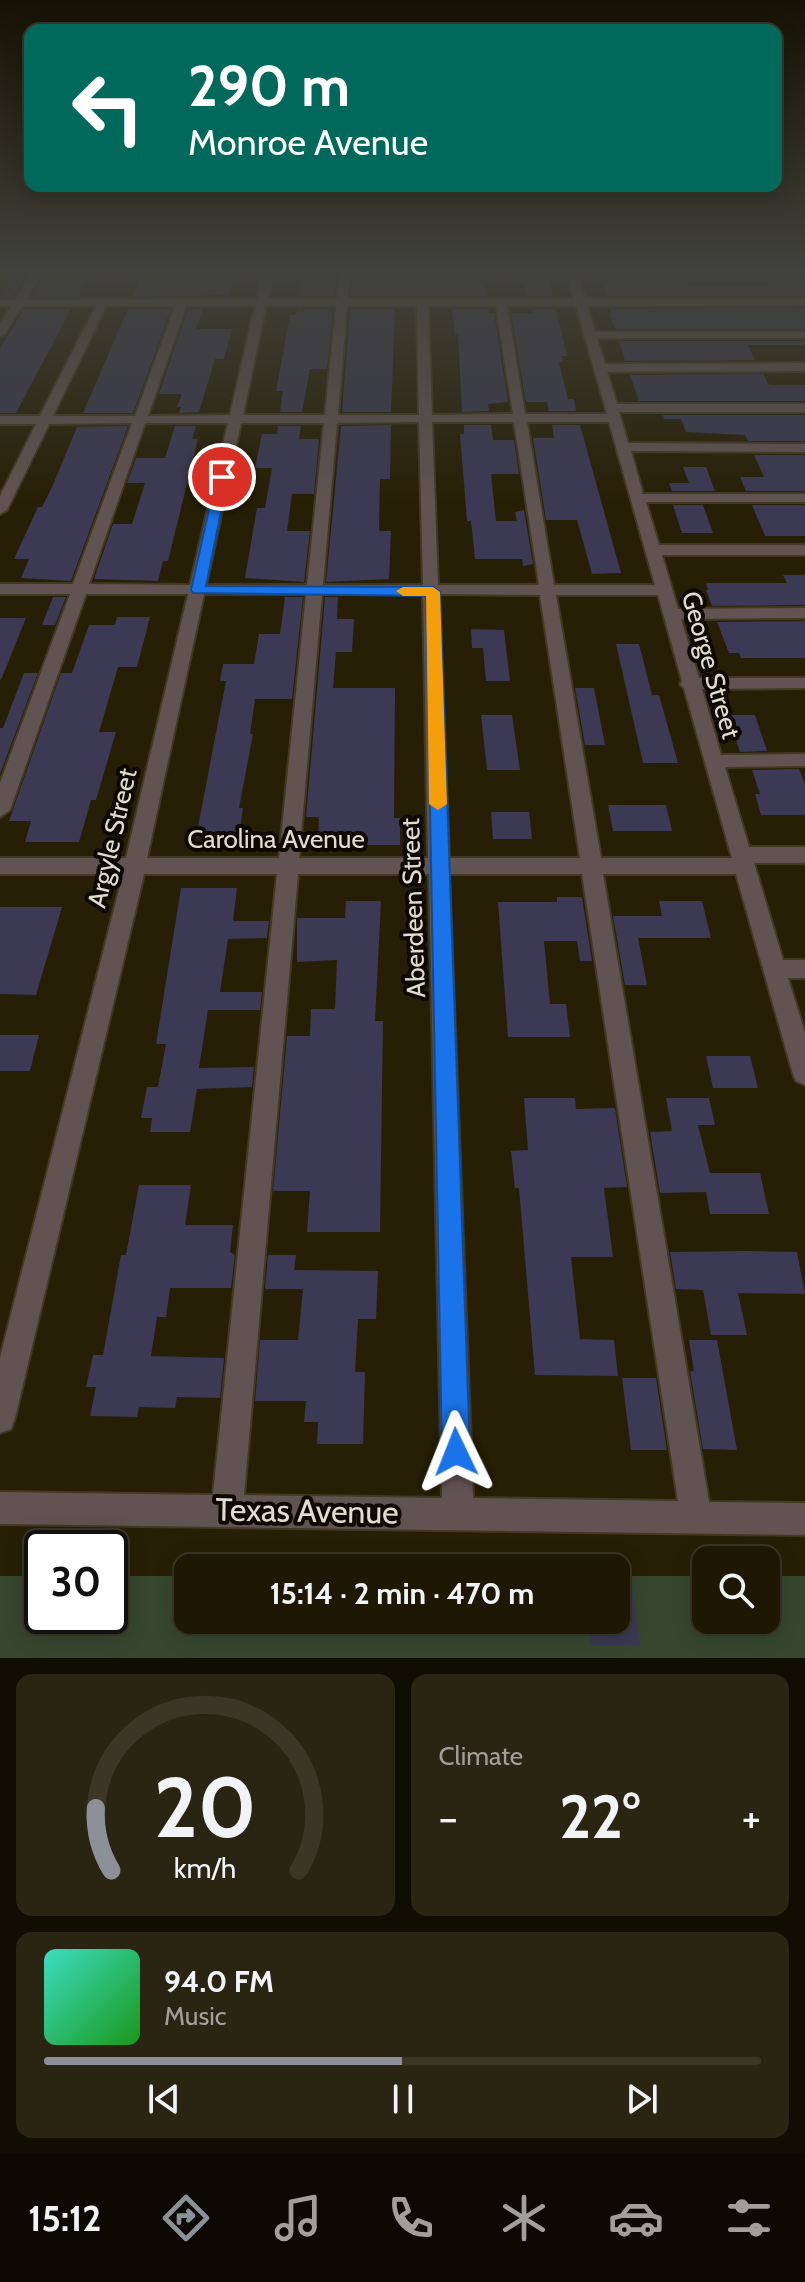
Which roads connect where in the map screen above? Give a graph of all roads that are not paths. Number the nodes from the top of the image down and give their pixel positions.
1 (81, 346) edge
2 (166, 346) edge
3 (252, 346) edge
4 (338, 346) edge
5 (424, 346) edge
6 (508, 346) edge
7 (593, 346) edge
8 (805, 367) edge
9 (599, 368) junction
10 (805, 408) edge
11 (613, 413) junction
12 (519, 418) junction
13 (332, 419) junction
14 (427, 419) junction
15 (0, 420) edge
16 (44, 420) junction
17 (140, 420) junction
18 (234, 420) junction
19 (623, 447) junction
20 (805, 448) edge
21 (637, 498) junction
22 (805, 498) edge
23 (0, 510) edge
24 (652, 550) junction
25 (805, 550) edge
26 (0, 589) edge
27 (80, 590) junction
28 (198, 590) junction
29 (548, 590) junction
30 (662, 590) junction
31 (315, 591) junction
32 (433, 592) junction
33 (805, 613) edge
34 (669, 614) junction
35 (805, 683) edge
36 (689, 684) junction
37 (805, 760) edge
38 (712, 761) junction
39 (0, 810) edge
40 (805, 855) edge
41 (742, 860) junction
42 (0, 866) edge
43 (135, 866) junction
44 (290, 867) junction
45 (591, 867) junction
46 (440, 868) junction
47 (774, 969) junction
48 (805, 969) edge
49 (805, 1074) edge
50 (0, 1418) edge
51 (0, 1508) edge
52 (227, 1511) junction
53 (458, 1513) junction
54 (696, 1517) junction
55 (805, 1519) edge

1 - 16 street
2 - 17 street
3 - 18 street, Argyle Street
4 - 13 street
5 - 14 street, Aberdeen Street
6 - 12 street
7 - 9 street, George Street
8 - 9 street
9 - 11 street, George Street
10 - 11 street
11 - 12 street
11 - 19 street, George Street
12 - 14 street
12 - 29 street
13 - 14 street
13 - 18 street
13 - 31 street
14 - 32 street, Aberdeen Street
15 - 16 street
16 - 17 street
16 - 23 street
17 - 18 street
17 - 27 street
18 - 28 street, Argyle Street
19 - 20 street
19 - 21 street, George Street
21 - 22 street
21 - 24 street, George Street
24 - 25 street
24 - 30 street, George Street
26 - 27 street
27 - 28 street
27 - 39 street
28 - 31 street
28 - 43 street, Argyle Street
29 - 30 street
29 - 32 street
29 - 45 street
30 - 34 street, George Street
31 - 32 street
31 - 44 street
32 - 46 street, Aberdeen Street
33 - 34 street
34 - 36 street, George Street
35 - 36 street
36 - 38 street, George Street
37 - 38 street
38 - 41 street, George Street
40 - 41 street, Carolina Avenue
41 - 45 street, Carolina Avenue
41 - 47 street, George Street
42 - 43 street, Carolina Avenue
43 - 44 street, Carolina Avenue
43 - 50 street, Argyle Street
44 - 46 street, Carolina Avenue
44 - 52 street
45 - 46 street, Carolina Avenue
45 - 54 street
46 - 53 street, Aberdeen Street
47 - 48 street
47 - 49 street, George Street
51 - 52 street, Texas Avenue
52 - 53 street, Texas Avenue
53 - 54 street, Texas Avenue
54 - 55 street, Texas Avenue

